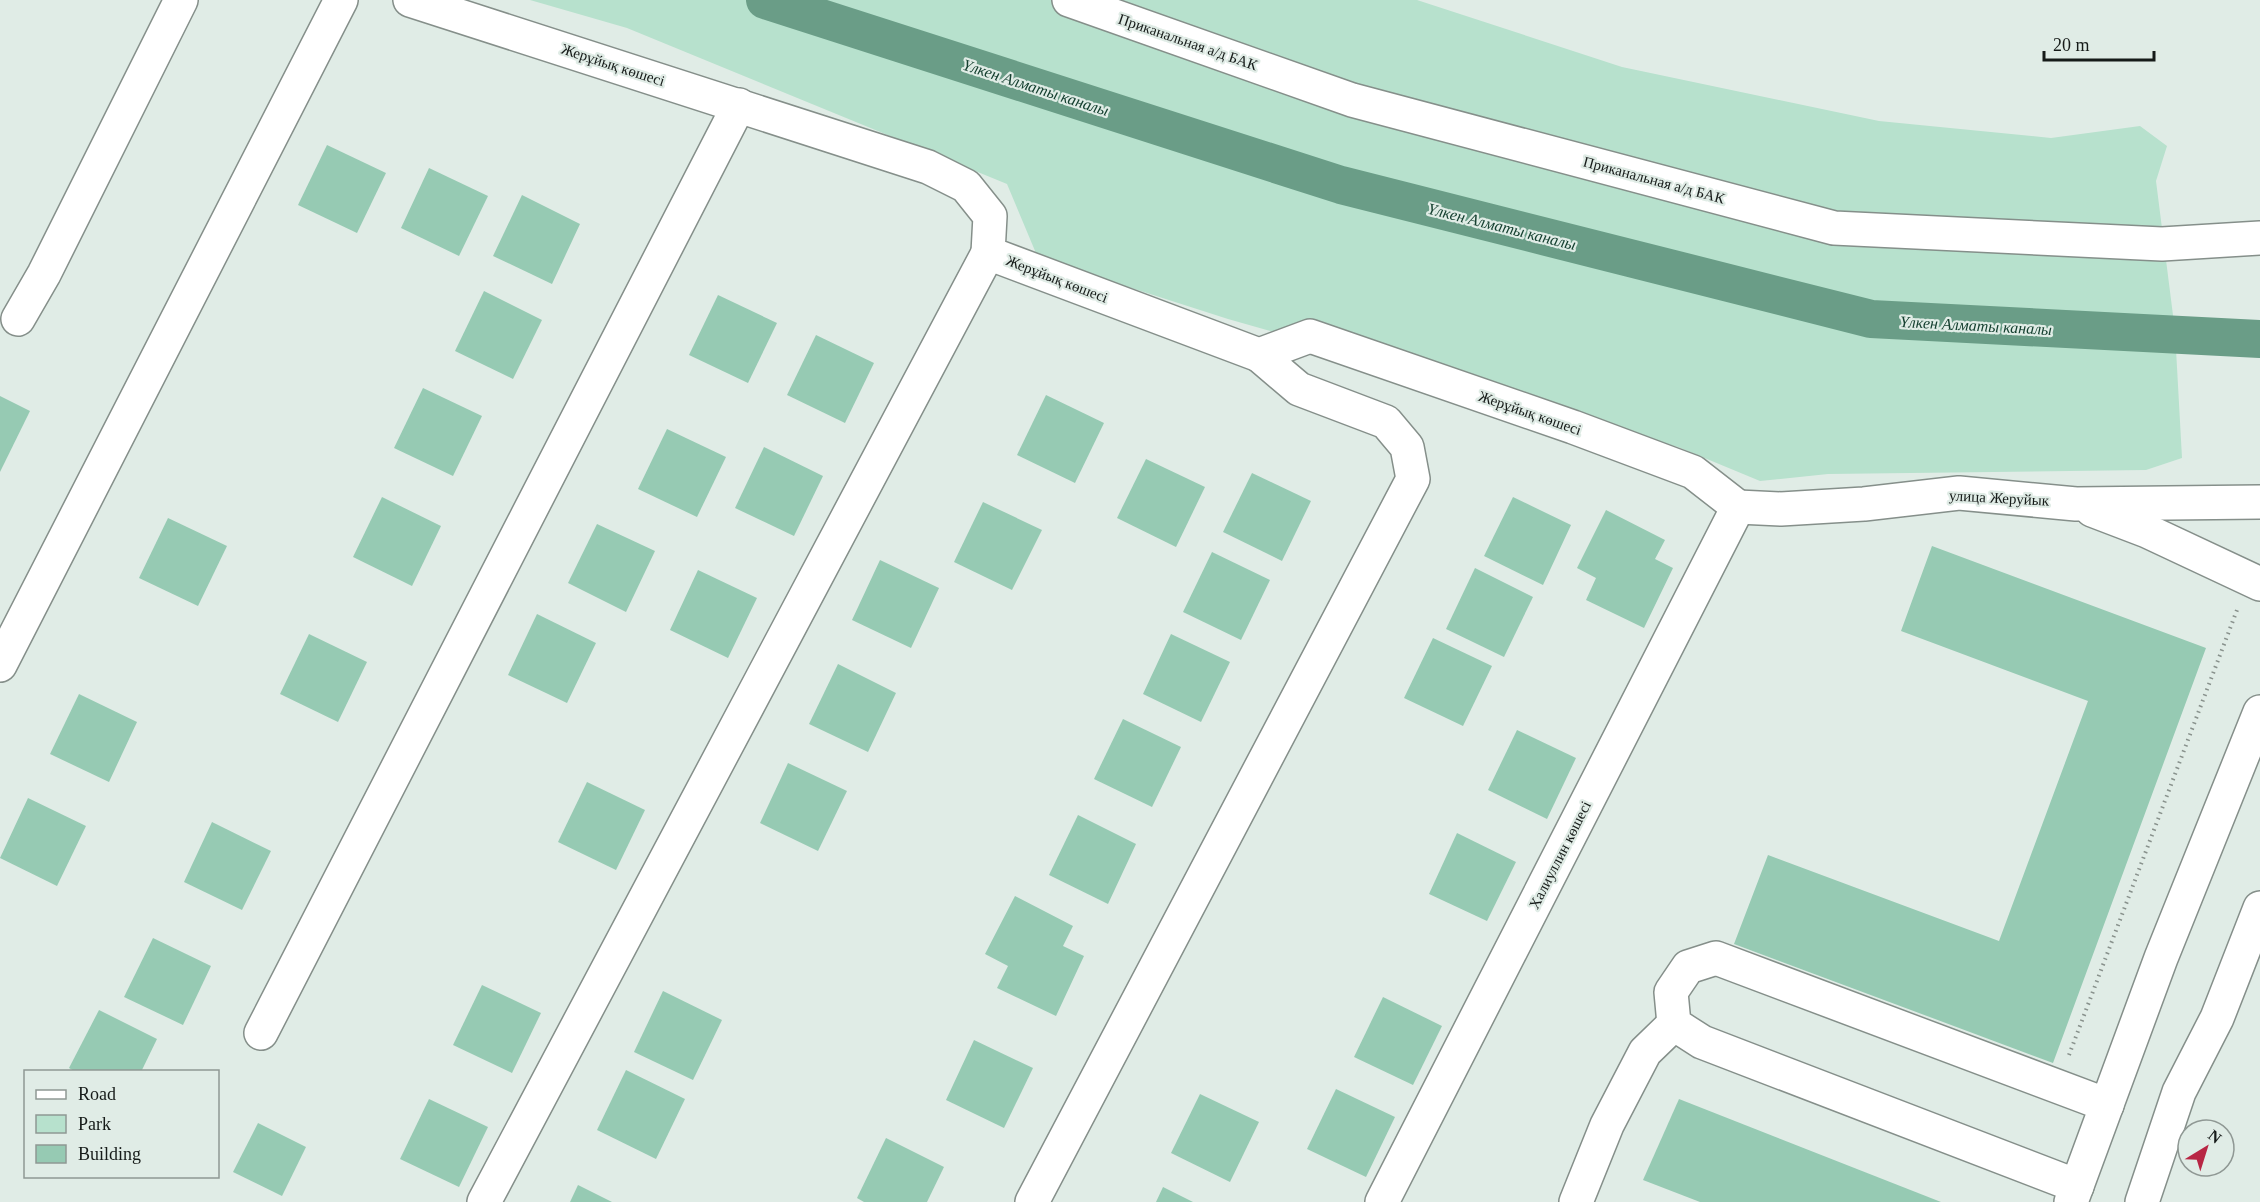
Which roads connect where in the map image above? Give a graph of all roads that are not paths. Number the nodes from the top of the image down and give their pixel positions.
1 (181, 0) edge
2 (341, 0) edge
3 (410, 0) edge
4 (1069, 0) edge
5 (739, 105) junction
6 (2260, 238) edge
7 (988, 253) junction
8 (18, 319) dead end
9 (1259, 355) junction
10 (2260, 502) edge
11 (2076, 504) junction
12 (1738, 507) junction
13 (2254, 581) edge
14 (0, 665) edge
15 (2260, 712) edge
16 (2260, 908) edge
17 (1674, 1024) junction
18 (261, 1033) dead end
19 (2107, 1105) junction
20 (2074, 1194) edge
21 (484, 1202) edge
22 (1032, 1202) edge
23 (1382, 1202) edge
24 (1576, 1202) edge
25 (2142, 1202) edge

1 - 8 street
2 - 14 street
3 - 5 street, Жерұйық көшесі
4 - 6 street, Приканальная а/д БАК
5 - 7 street, Жерұйық көшесі
5 - 18 street
7 - 9 street, Жерұйық көшесі
7 - 21 street
9 - 12 street, Жерұйық көшесі
9 - 22 street
10 - 11 street, улица Жеруйык
11 - 12 street, улица Жеруйык
11 - 13 street
12 - 23 street, Халиуллин көшесі
15 - 19 street
16 - 25 street
17 - 19 street
17 - 20 street
17 - 24 street
19 - 20 street

